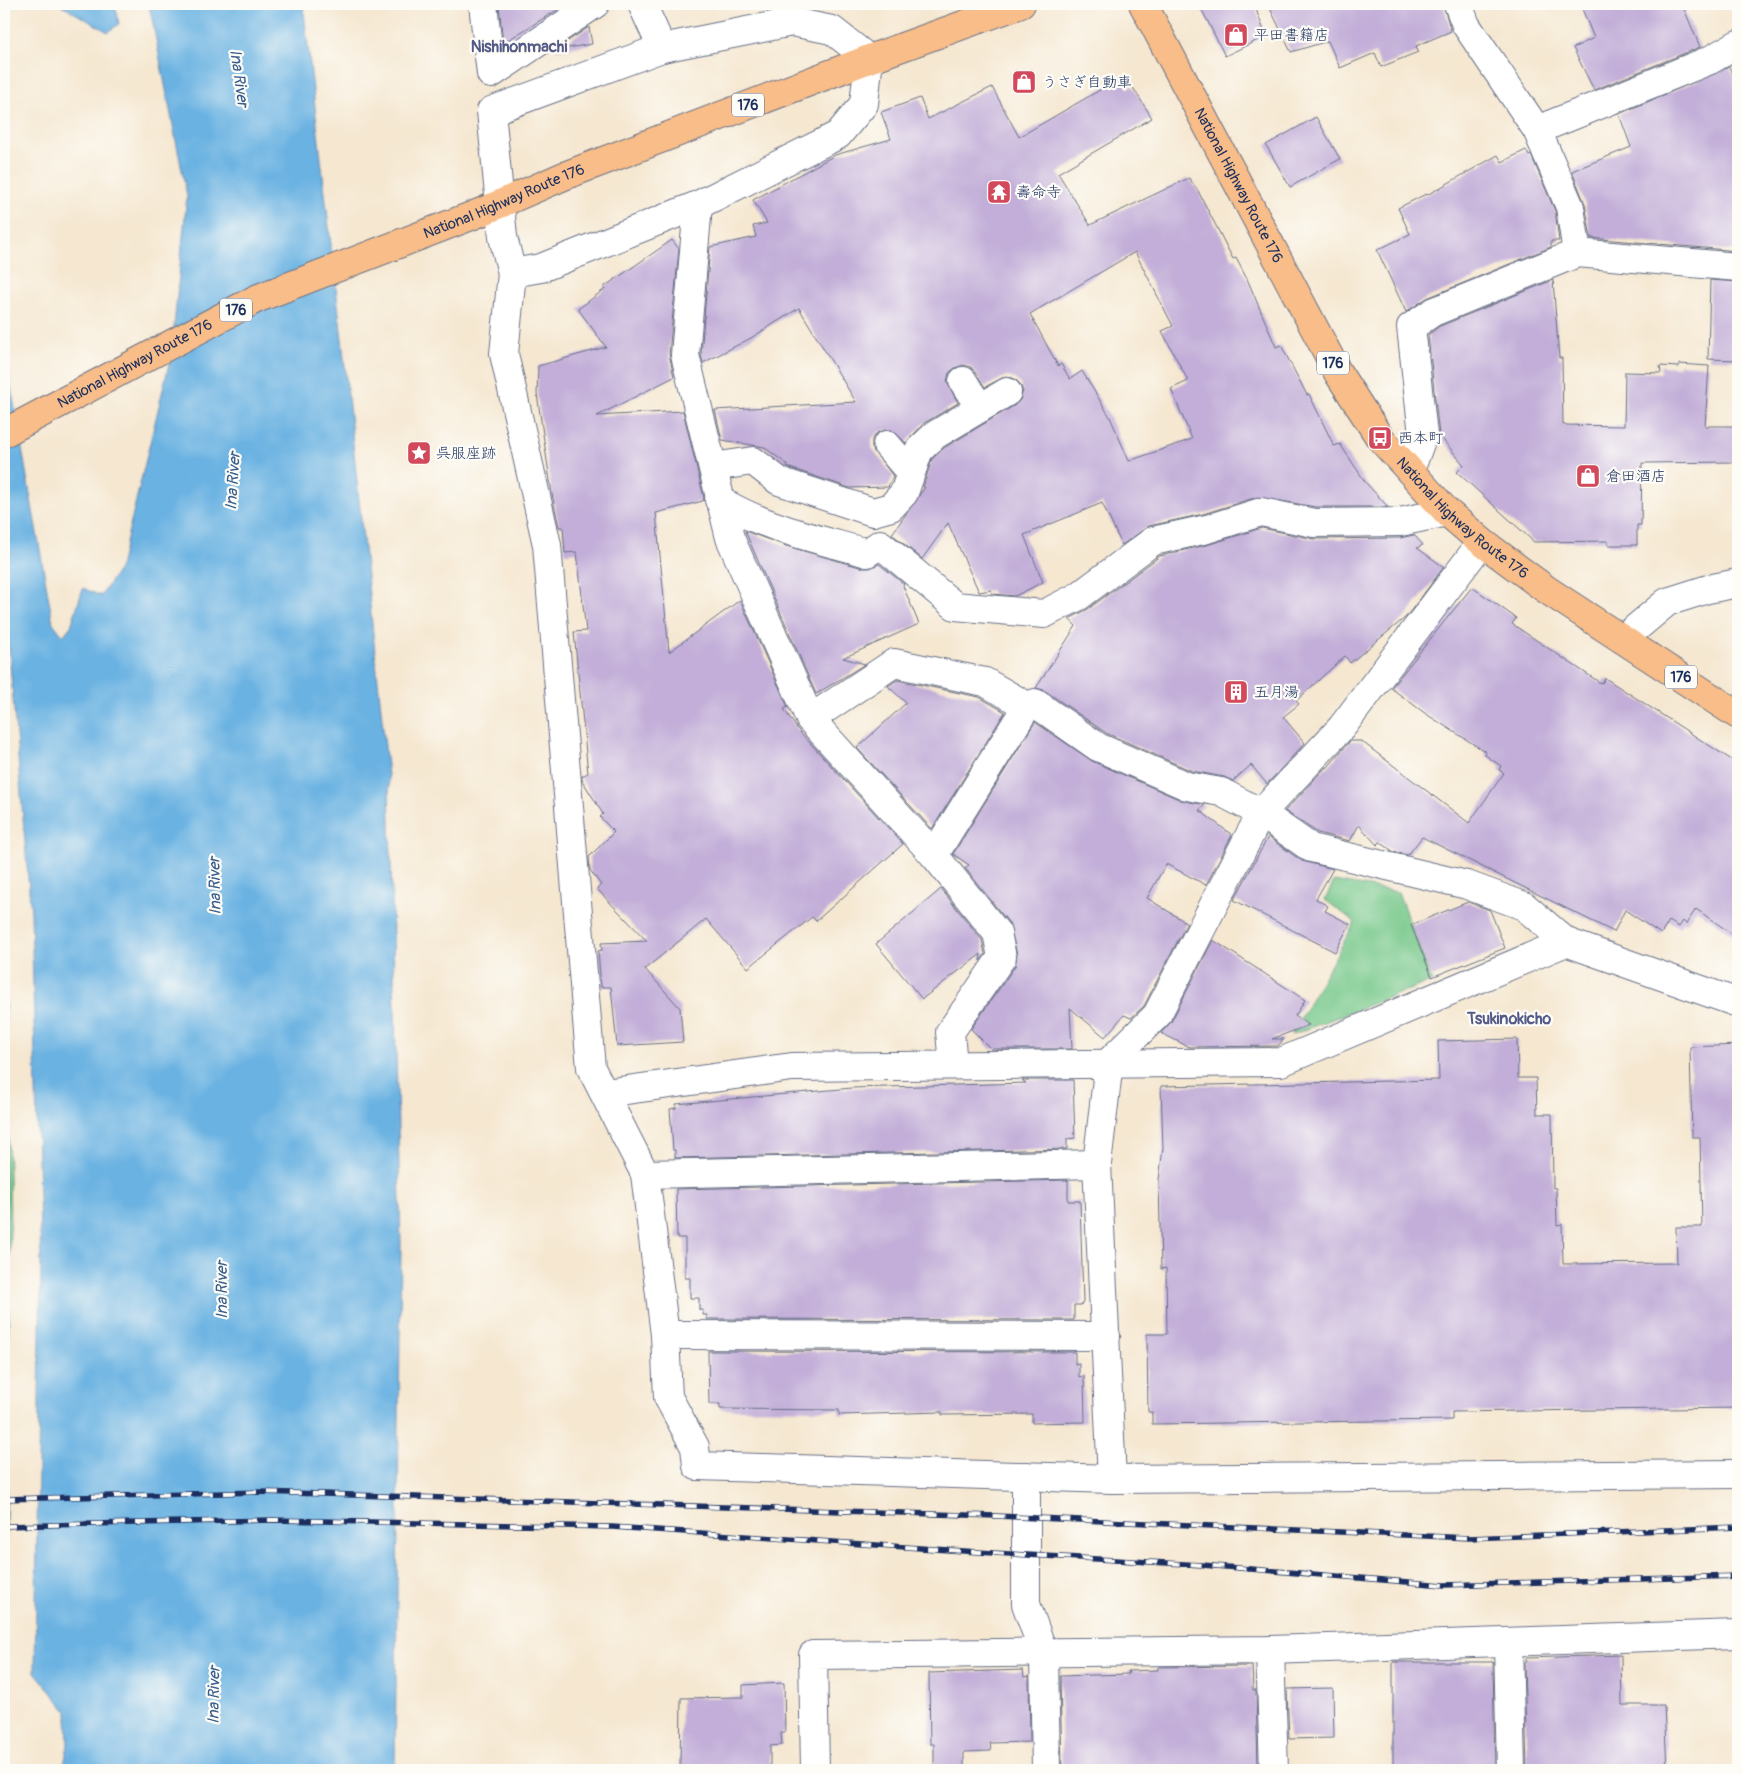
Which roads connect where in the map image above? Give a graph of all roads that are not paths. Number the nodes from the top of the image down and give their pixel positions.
1 (483, 4) edge
2 (594, 4) edge
3 (642, 4) edge
4 (1021, 4) edge
5 (1143, 4) edge
6 (1458, 4) edge
7 (1738, 44) edge
8 (662, 48) junction
9 (869, 58) junction
10 (1537, 130) junction
11 (698, 205) junction
12 (489, 208) junction
13 (1577, 253) junction
14 (1738, 267) edge
15 (512, 272) junction
16 (963, 381) dead end
17 (1007, 392) dead end
18 (980, 408) junction
19 (4, 433) edge
20 (887, 444) dead end
21 (713, 467) junction
22 (1410, 471) junction
23 (910, 472) junction
24 (719, 500) junction
25 (1447, 512) junction
26 (1482, 542) junction
27 (1738, 583) edge
28 (1623, 638) junction
29 (1026, 706) junction
30 (1738, 715) edge
31 (810, 719) junction
32 (1261, 812) junction
33 (934, 854) junction
34 (1566, 942) junction
35 (1738, 1003) edge
36 (1110, 1062) junction
37 (953, 1065) junction
38 (605, 1092) junction
39 (1097, 1164) junction
40 (645, 1174) junction
41 (665, 1335) junction
42 (1106, 1336) junction
43 (1738, 1474) edge
44 (1026, 1476) junction
45 (1112, 1479) junction
46 (1738, 1634) edge
47 (1508, 1643) junction
48 (1270, 1650) junction
49 (1044, 1654) junction
50 (815, 1770) edge
51 (1046, 1770) edge
52 (1274, 1770) edge
53 (1510, 1770) edge

1 - 2 street
3 - 8 street
4 - 9 highway, National Highway Route 176 / 176
5 - 22 highway, National Highway Route 176 / 176
6 - 10 street
7 - 10 street
8 - 9 street
8 - 12 street
9 - 11 street
9 - 12 highway, National Highway Route 176 / 176
10 - 13 street
11 - 15 street
11 - 21 street
12 - 15 street
12 - 19 highway, National Highway Route 176 / 176
13 - 14 street
13 - 22 street
15 - 38 street
16 - 18 street
17 - 18 street
18 - 23 street
20 - 23 street
21 - 23 street
21 - 24 street
22 - 25 highway, National Highway Route 176 / 176
24 - 25 street
24 - 31 street
25 - 26 highway, National Highway Route 176 / 176
26 - 28 highway, National Highway Route 176 / 176
26 - 32 street
27 - 28 street
28 - 30 highway, National Highway Route 176 / 176
29 - 31 street
29 - 32 street
29 - 33 street
31 - 33 street
32 - 34 street
32 - 36 street
33 - 37 street
34 - 35 street
34 - 36 street
36 - 37 street
36 - 39 street
37 - 38 street
38 - 40 street
39 - 40 street
39 - 42 street
40 - 41 street
41 - 42 street
41 - 44 street
42 - 45 street
43 - 45 street
44 - 45 street
44 - 49 street
46 - 47 street
47 - 48 street
47 - 53 street
48 - 49 street
48 - 52 street
49 - 50 street
49 - 51 street

